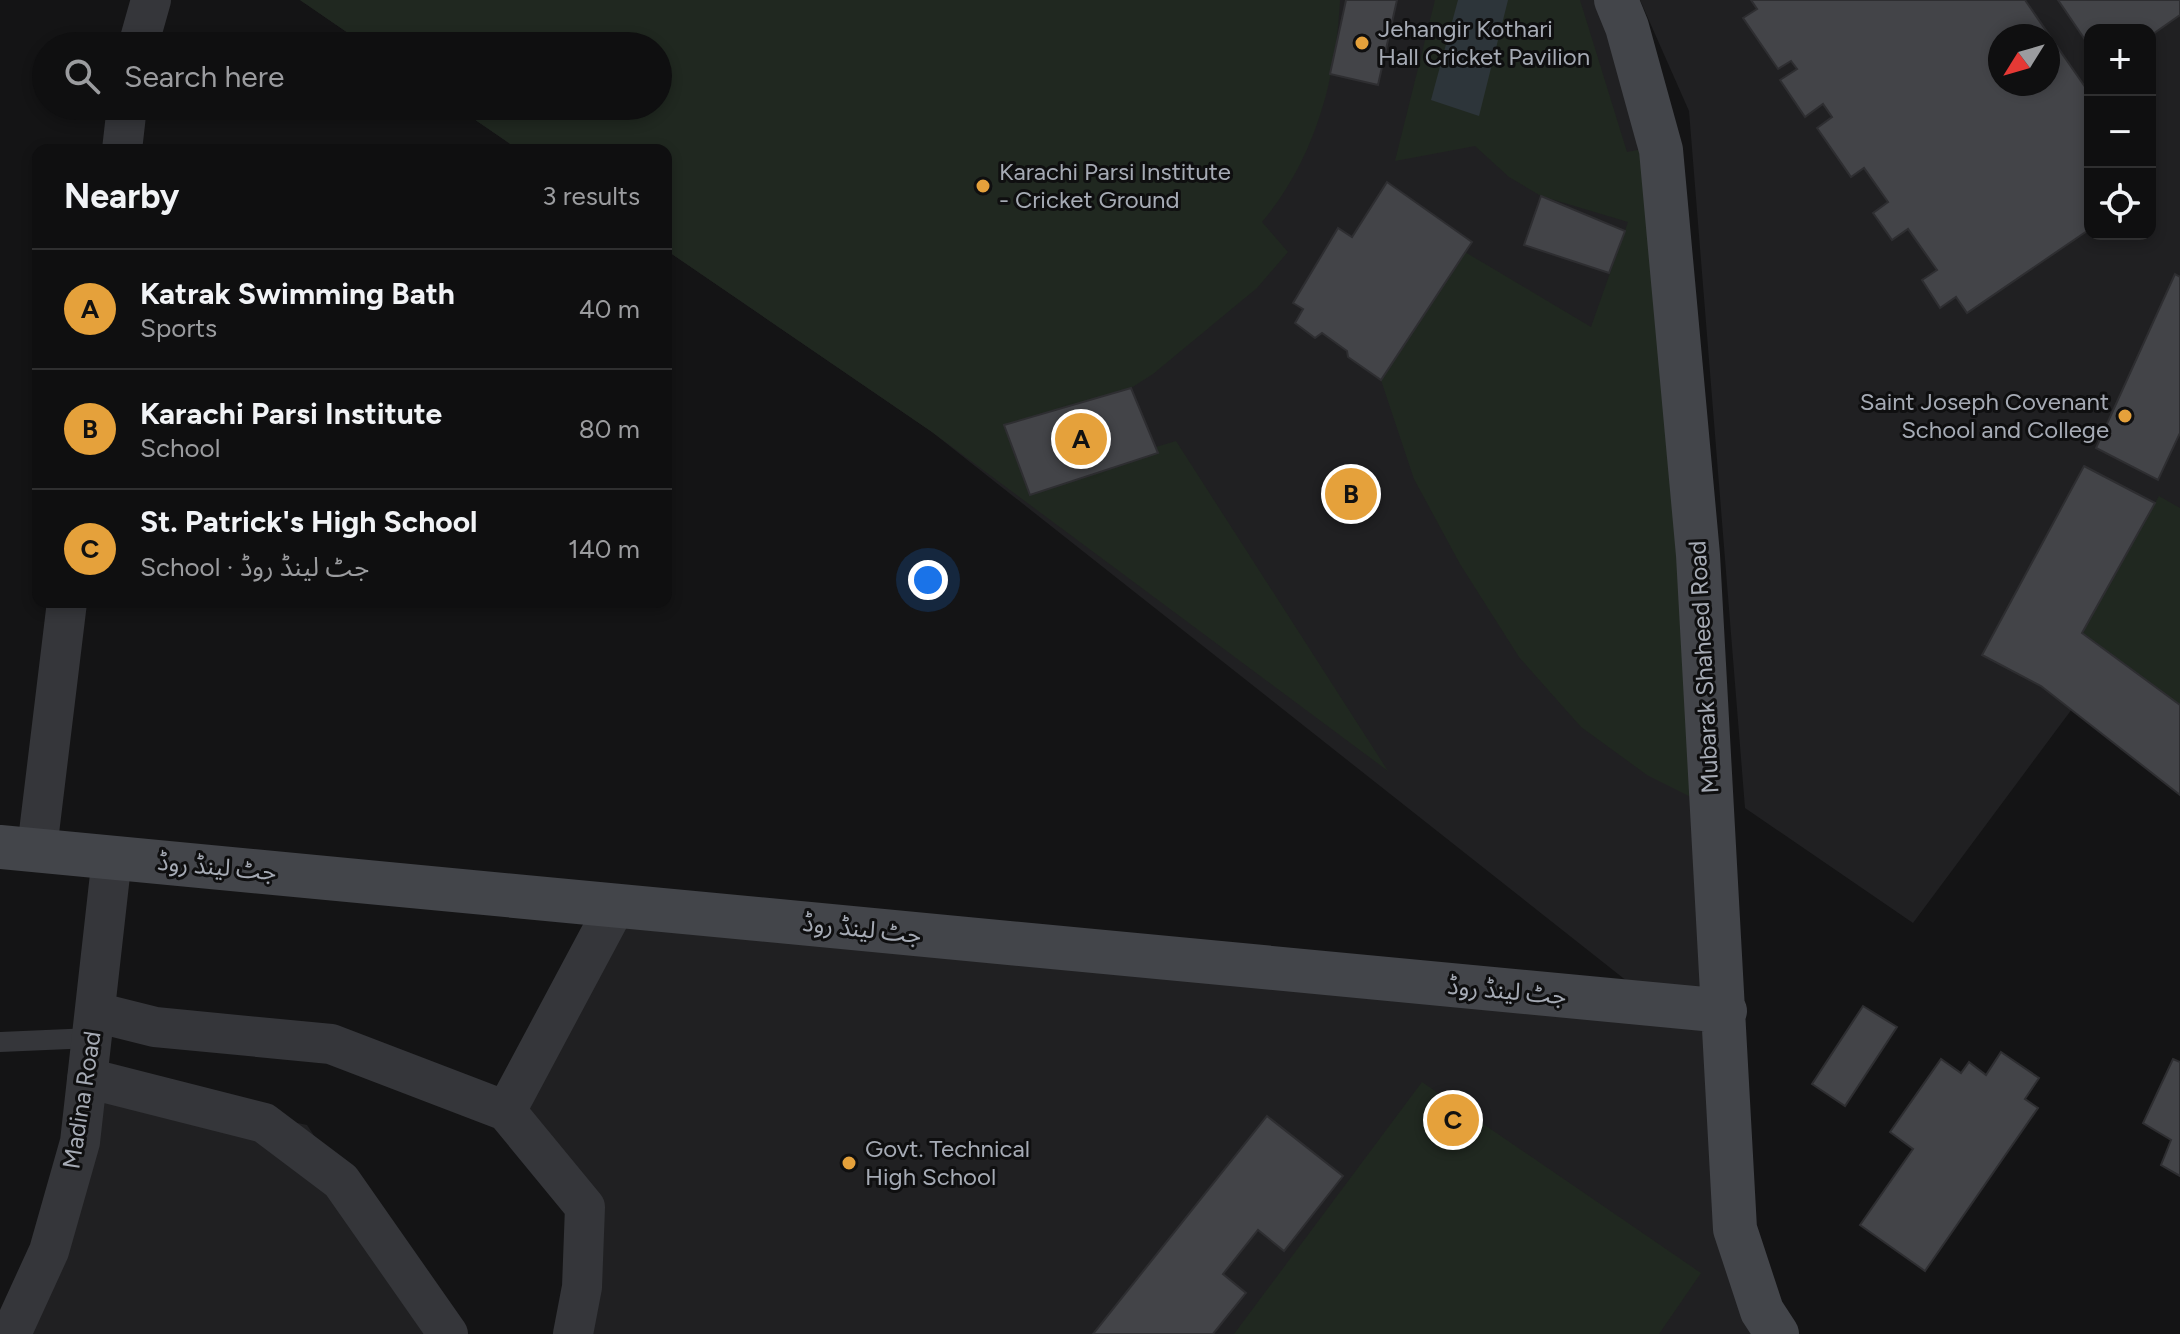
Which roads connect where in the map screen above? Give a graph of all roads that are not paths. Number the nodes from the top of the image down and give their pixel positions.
1 (151, 0) edge
2 (1616, 0) edge
3 (142, 32) edge
4 (125, 120) edge
5 (123, 144) edge
6 (66, 608) edge
7 (18, 848) edge
8 (112, 857) junction
9 (616, 905) junction
10 (1725, 1011) junction
11 (93, 1025) junction
12 (0, 1042) edge
13 (87, 1078) junction
14 (506, 1111) junction
15 (11, 1334) edge
16 (448, 1334) edge
17 (573, 1334) edge
18 (1777, 1334) edge

1 - 3 street
2 - 10 street, Mubarak Shaheed Road
4 - 5 street
6 - 7 street
7 - 8 street, جٹ لینڈ روڈ
8 - 9 street, جٹ لینڈ روڈ
8 - 11 street, Madina Road
9 - 10 street, جٹ لینڈ روڈ
9 - 14 street
10 - 18 street, Mubarak Shaheed Road
11 - 12 lane
11 - 13 street, Madina Road
11 - 14 street
13 - 15 street, Madina Road
13 - 16 street
14 - 17 street

